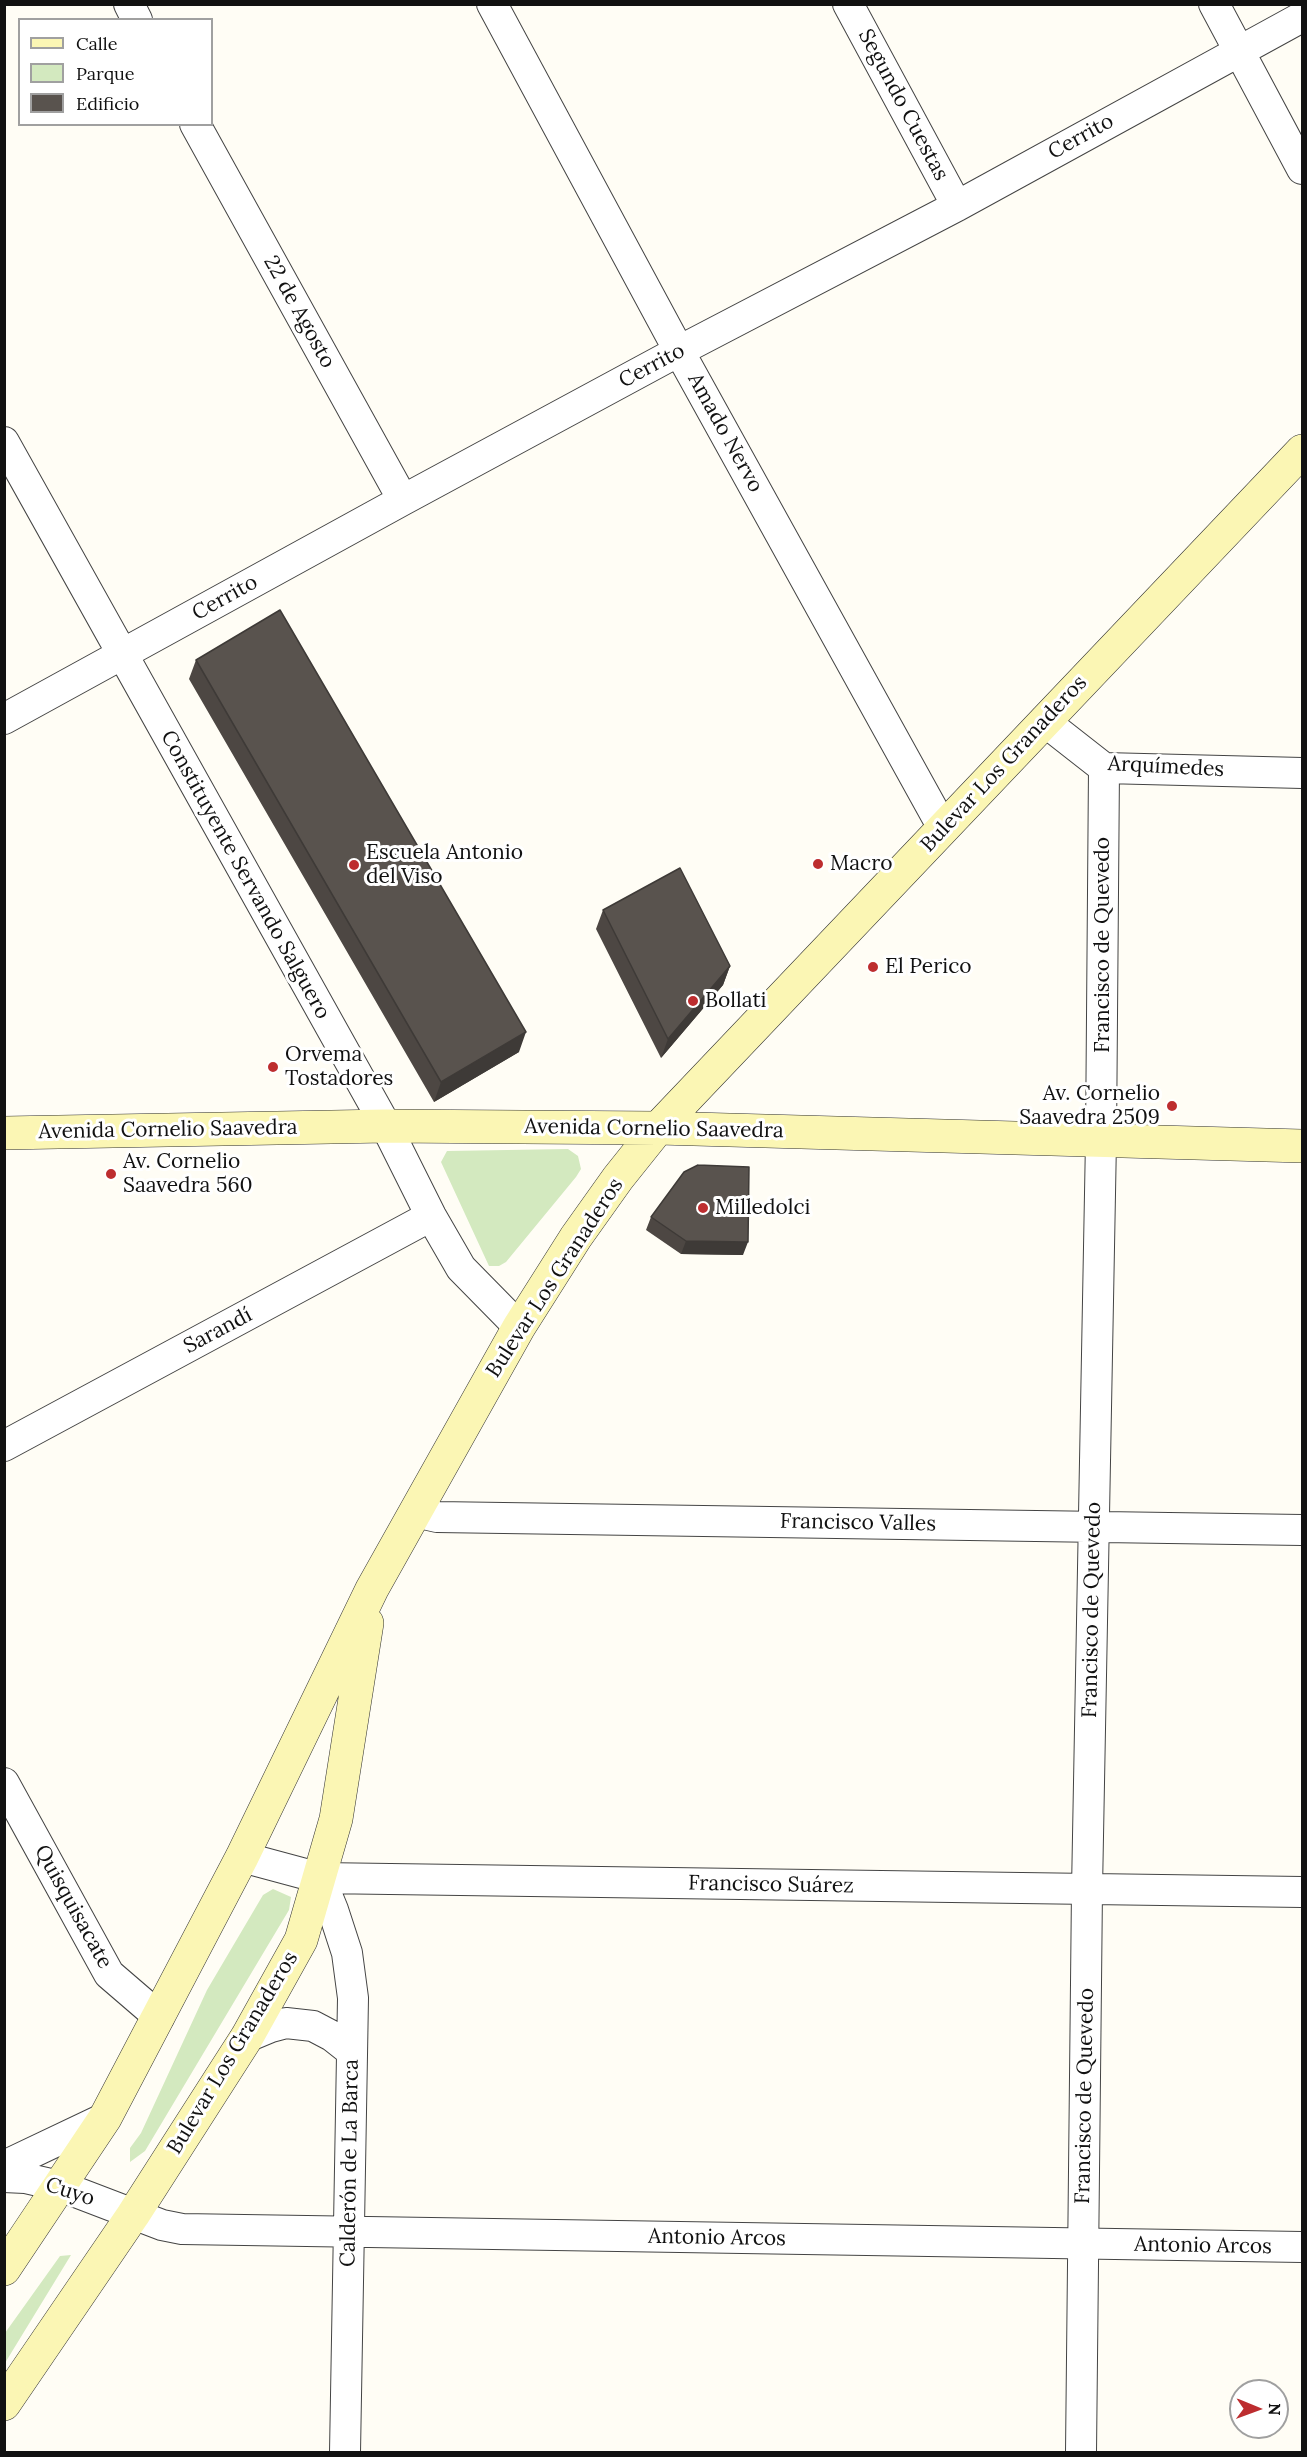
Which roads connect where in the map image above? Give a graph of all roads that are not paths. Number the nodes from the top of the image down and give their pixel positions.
1 (129, 4) edge
2 (492, 4) edge
3 (848, 4) edge
4 (1214, 4) edge
5 (1302, 17) edge
6 (136, 18) edge
7 (1239, 51) junction
8 (196, 126) edge
9 (1302, 169) edge
10 (957, 206) junction
11 (679, 351) junction
12 (4, 442) edge
13 (1302, 451) edge
14 (403, 500) junction
15 (122, 655) junction
16 (4, 719) edge
17 (1044, 721) junction
18 (1104, 768) junction
19 (1302, 773) edge
20 (943, 828) junction
21 (386, 1126) junction
22 (658, 1128) junction
23 (4, 1133) edge
24 (1101, 1140) junction
25 (1302, 1146) edge
26 (431, 1216) junction
27 (519, 1327) junction
28 (4, 1446) edge
29 (415, 1512) junction
30 (1093, 1526) junction
31 (1302, 1530) edge
32 (372, 1589) junction
33 (4, 1783) edge
34 (242, 1857) junction
35 (320, 1878) junction
36 (1087, 1889) junction
37 (1302, 1892) edge
38 (159, 2017) junction
39 (248, 2037) junction
40 (351, 2051) junction
41 (105, 2118) junction
42 (4, 2166) edge
43 (4, 2177) edge
44 (60, 2186) junction
45 (133, 2215) junction
46 (349, 2231) junction
47 (1083, 2244) junction
48 (1302, 2247) edge
49 (4, 2269) edge
50 (4, 2404) edge
51 (345, 2452) edge
52 (1081, 2452) edge

1 - 6 street
2 - 11 street, Amado Nervo
3 - 10 street, Segundo Cuestas
4 - 7 street
5 - 7 street, Cerrito
7 - 9 street
7 - 10 street, Cerrito
8 - 14 street, 22 de Agosto
10 - 11 street, Cerrito
11 - 14 street, Cerrito
11 - 20 street, Amado Nervo
12 - 15 street, Constituyente Servando Salguero
13 - 17 main road, Bulevar Los Granaderos
14 - 15 street, Cerrito
15 - 16 street, Cerrito
15 - 21 street, Constituyente Servando Salguero
17 - 18 street, Arquímedes
17 - 20 main road, Bulevar Los Granaderos
18 - 19 street, Arquímedes
18 - 24 street, Francisco de Quevedo
20 - 22 main road, Bulevar Los Granaderos
21 - 22 main road, Avenida Cornelio Saavedra
21 - 23 main road, Avenida Cornelio Saavedra
21 - 26 street, Constituyente Servando Salguero
22 - 24 main road, Avenida Cornelio Saavedra
22 - 27 main road, Bulevar Los Granaderos
24 - 25 main road, Avenida Cornelio Saavedra
24 - 30 street, Francisco de Quevedo
26 - 27 street, Constituyente Servando Salguero
26 - 28 street, Sarandí
27 - 29 main road, Bulevar Los Granaderos
29 - 30 street, Francisco Valles
29 - 32 main road, Bulevar Los Granaderos
30 - 31 street, Francisco Valles
30 - 36 street, Francisco de Quevedo
32 - 34 main road, Bulevar Los Granaderos
32 - 35 main road, Bulevar Los Granaderos
33 - 38 street, Quisquisacate
34 - 35 street, Francisco Suárez
34 - 38 main road, Bulevar Los Granaderos
35 - 36 street, Francisco Suárez
35 - 39 main road, Bulevar Los Granaderos
35 - 40 street, Calderón de La Barca
36 - 37 street, Francisco Suárez
36 - 47 street, Francisco de Quevedo
38 - 41 main road, Bulevar Los Granaderos
39 - 40 street
39 - 45 main road, Bulevar Los Granaderos
40 - 46 street, Calderón de La Barca
41 - 42 street, Cuyo
41 - 44 main road, Bulevar Los Granaderos
43 - 44 street, Cuyo
44 - 45 street, Cuyo
44 - 49 main road, Bulevar Los Granaderos
45 - 46 street, Antonio Arcos
45 - 50 main road, Bulevar Los Granaderos
46 - 47 street, Antonio Arcos
46 - 51 street, Calderón de La Barca
47 - 48 street, Antonio Arcos
47 - 52 street, Francisco de Quevedo

